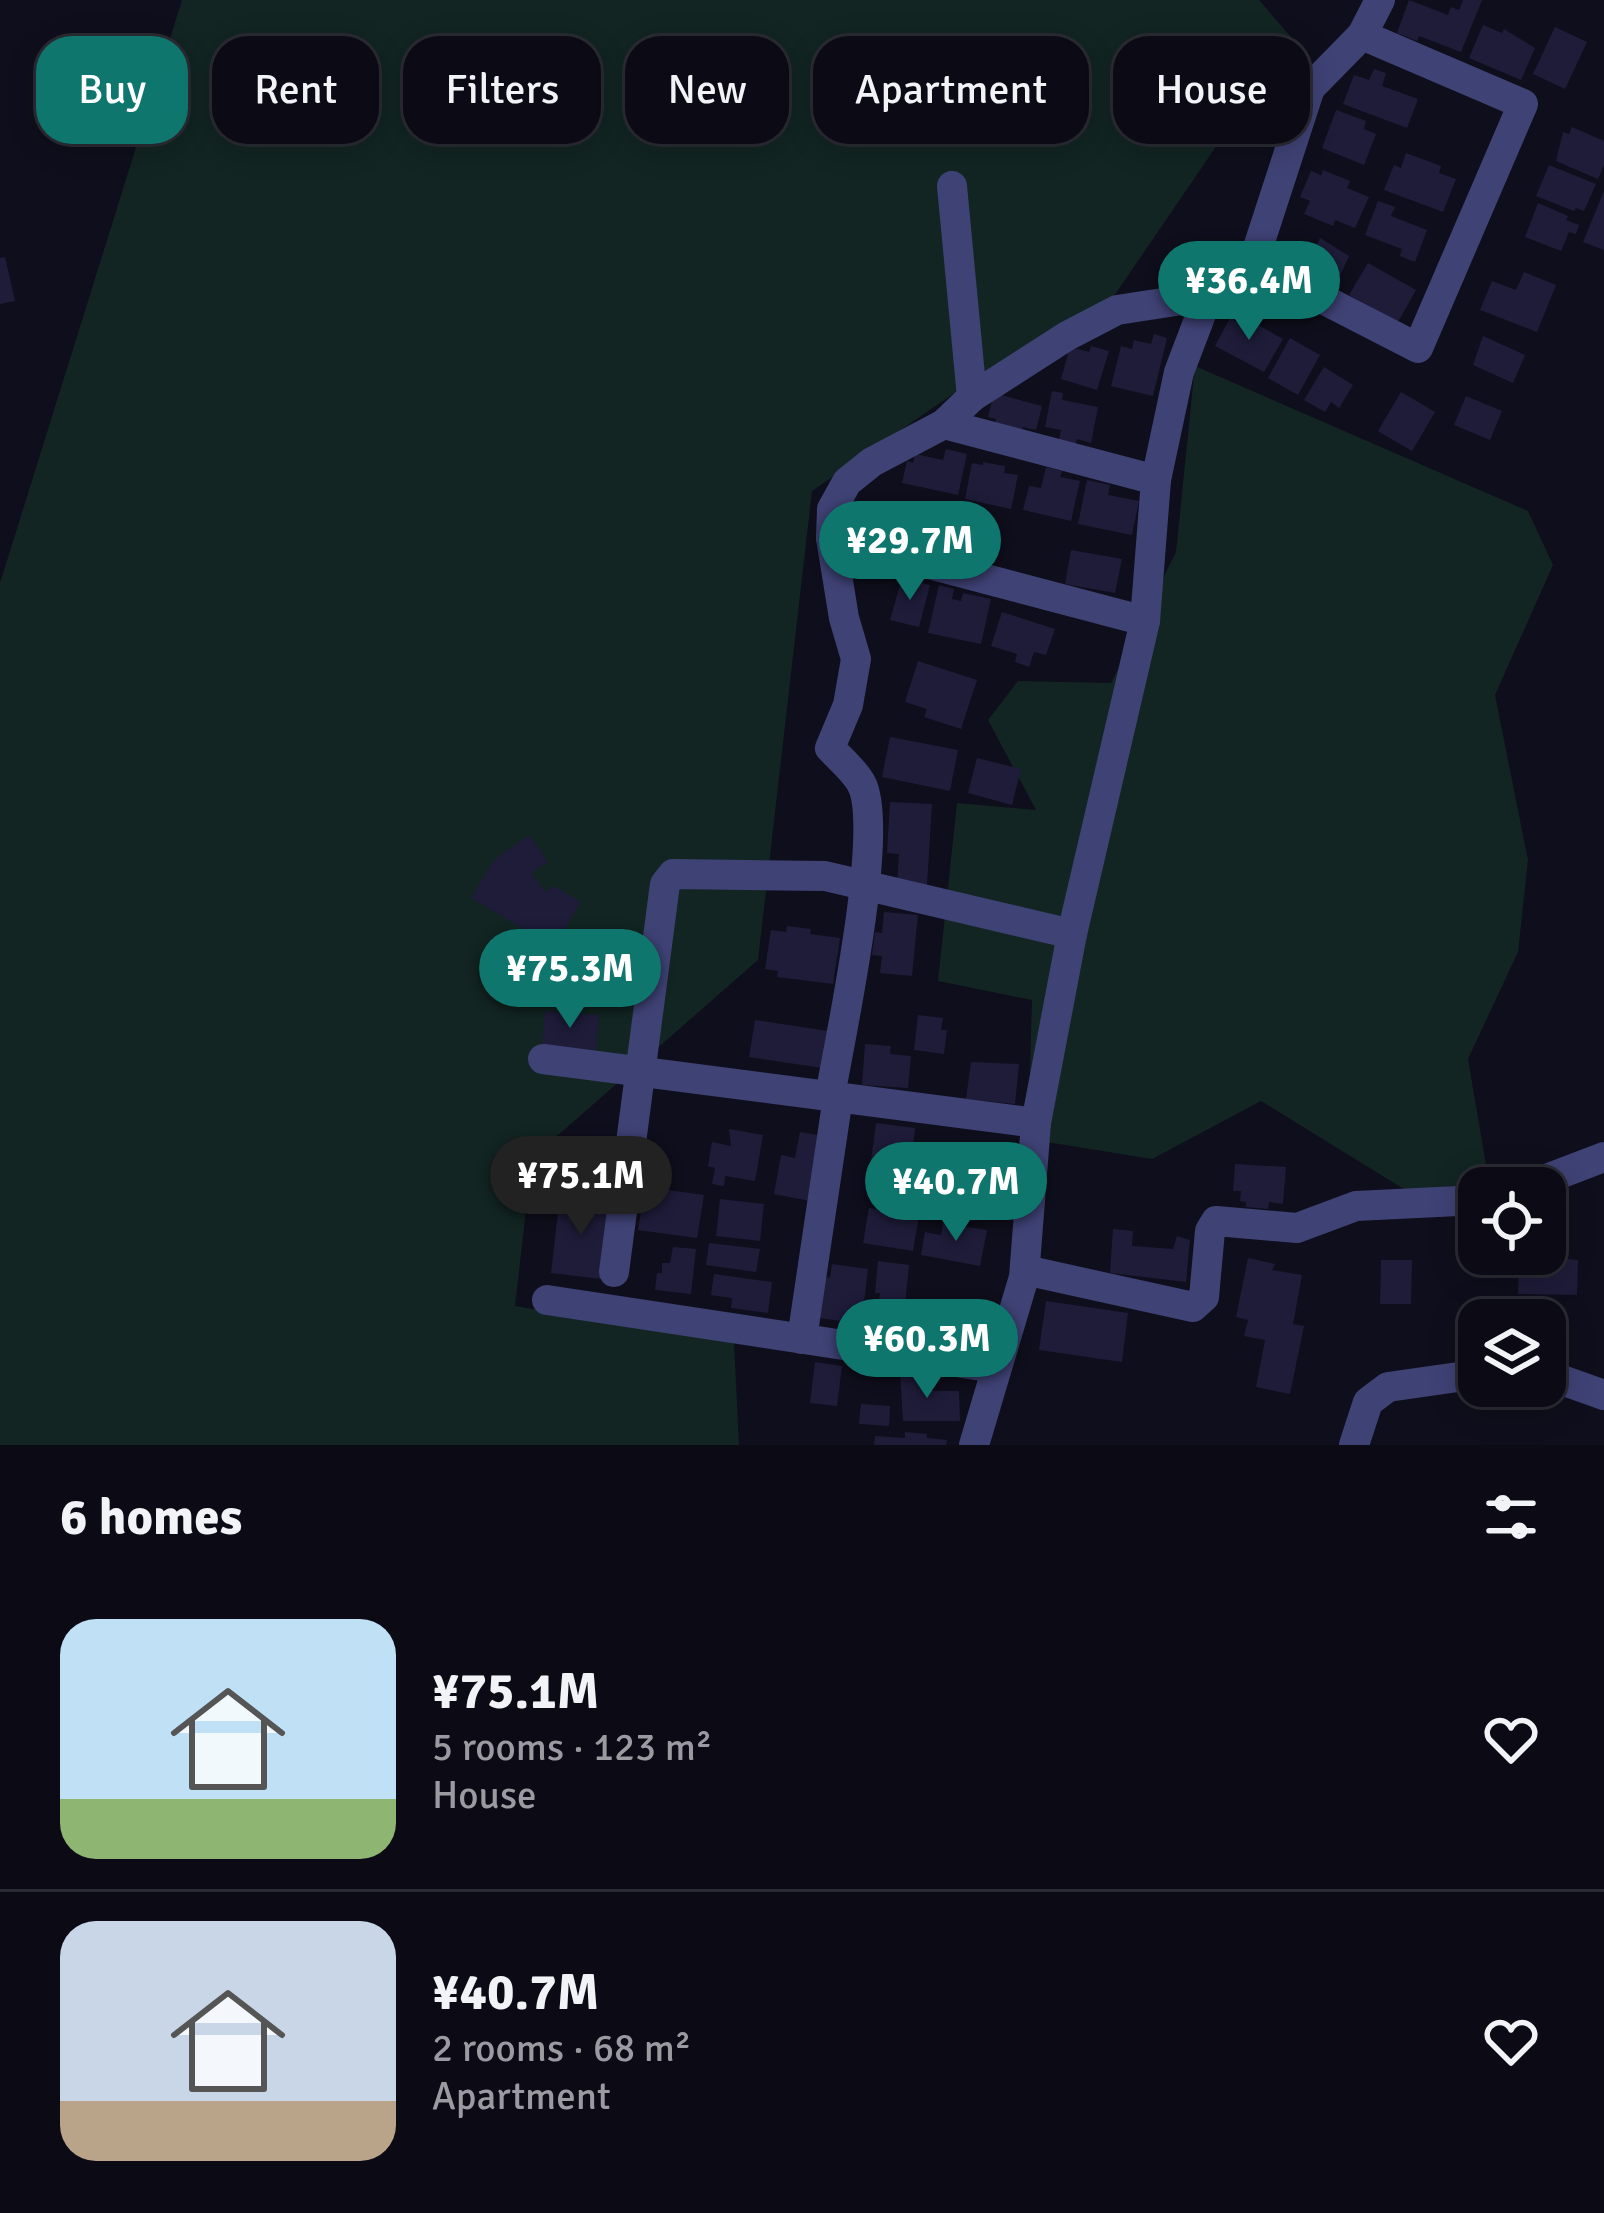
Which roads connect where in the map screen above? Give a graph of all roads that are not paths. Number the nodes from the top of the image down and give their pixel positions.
1 (1380, 0) edge
2 (1361, 35) junction
3 (952, 185) dead end
4 (1253, 263) junction
5 (1208, 296) junction
6 (972, 397) junction
7 (944, 424) junction
8 (1156, 480) junction
9 (831, 538) junction
10 (1145, 621) junction
11 (866, 886) junction
12 (1072, 934) junction
13 (543, 1059) dead end
14 (640, 1071) junction
15 (834, 1097) junction
16 (1036, 1123) junction
17 (1604, 1157) edge
18 (1566, 1171) edge
19 (1458, 1201) edge
20 (1024, 1270) junction
21 (614, 1272) dead end
22 (548, 1300) dead end
23 (802, 1339) junction
24 (995, 1368) junction
25 (1458, 1377) edge
26 (1566, 1381) edge
27 (1604, 1395) edge
28 (974, 1445) edge
29 (1354, 1445) edge

1 - 2 street
2 - 4 street
2 - 4 street
3 - 6 street
4 - 5 street
5 - 6 street
5 - 8 street
6 - 7 street
7 - 8 street
7 - 9 street
8 - 10 street
9 - 10 street
9 - 11 street
10 - 12 street
11 - 12 street
11 - 14 street
11 - 15 street
12 - 16 street
13 - 14 street
14 - 15 street
14 - 21 street
15 - 16 street
15 - 23 street
16 - 20 street
17 - 18 street
19 - 20 street
20 - 24 street
22 - 23 street
23 - 24 street
24 - 28 street
25 - 29 street
26 - 27 street

